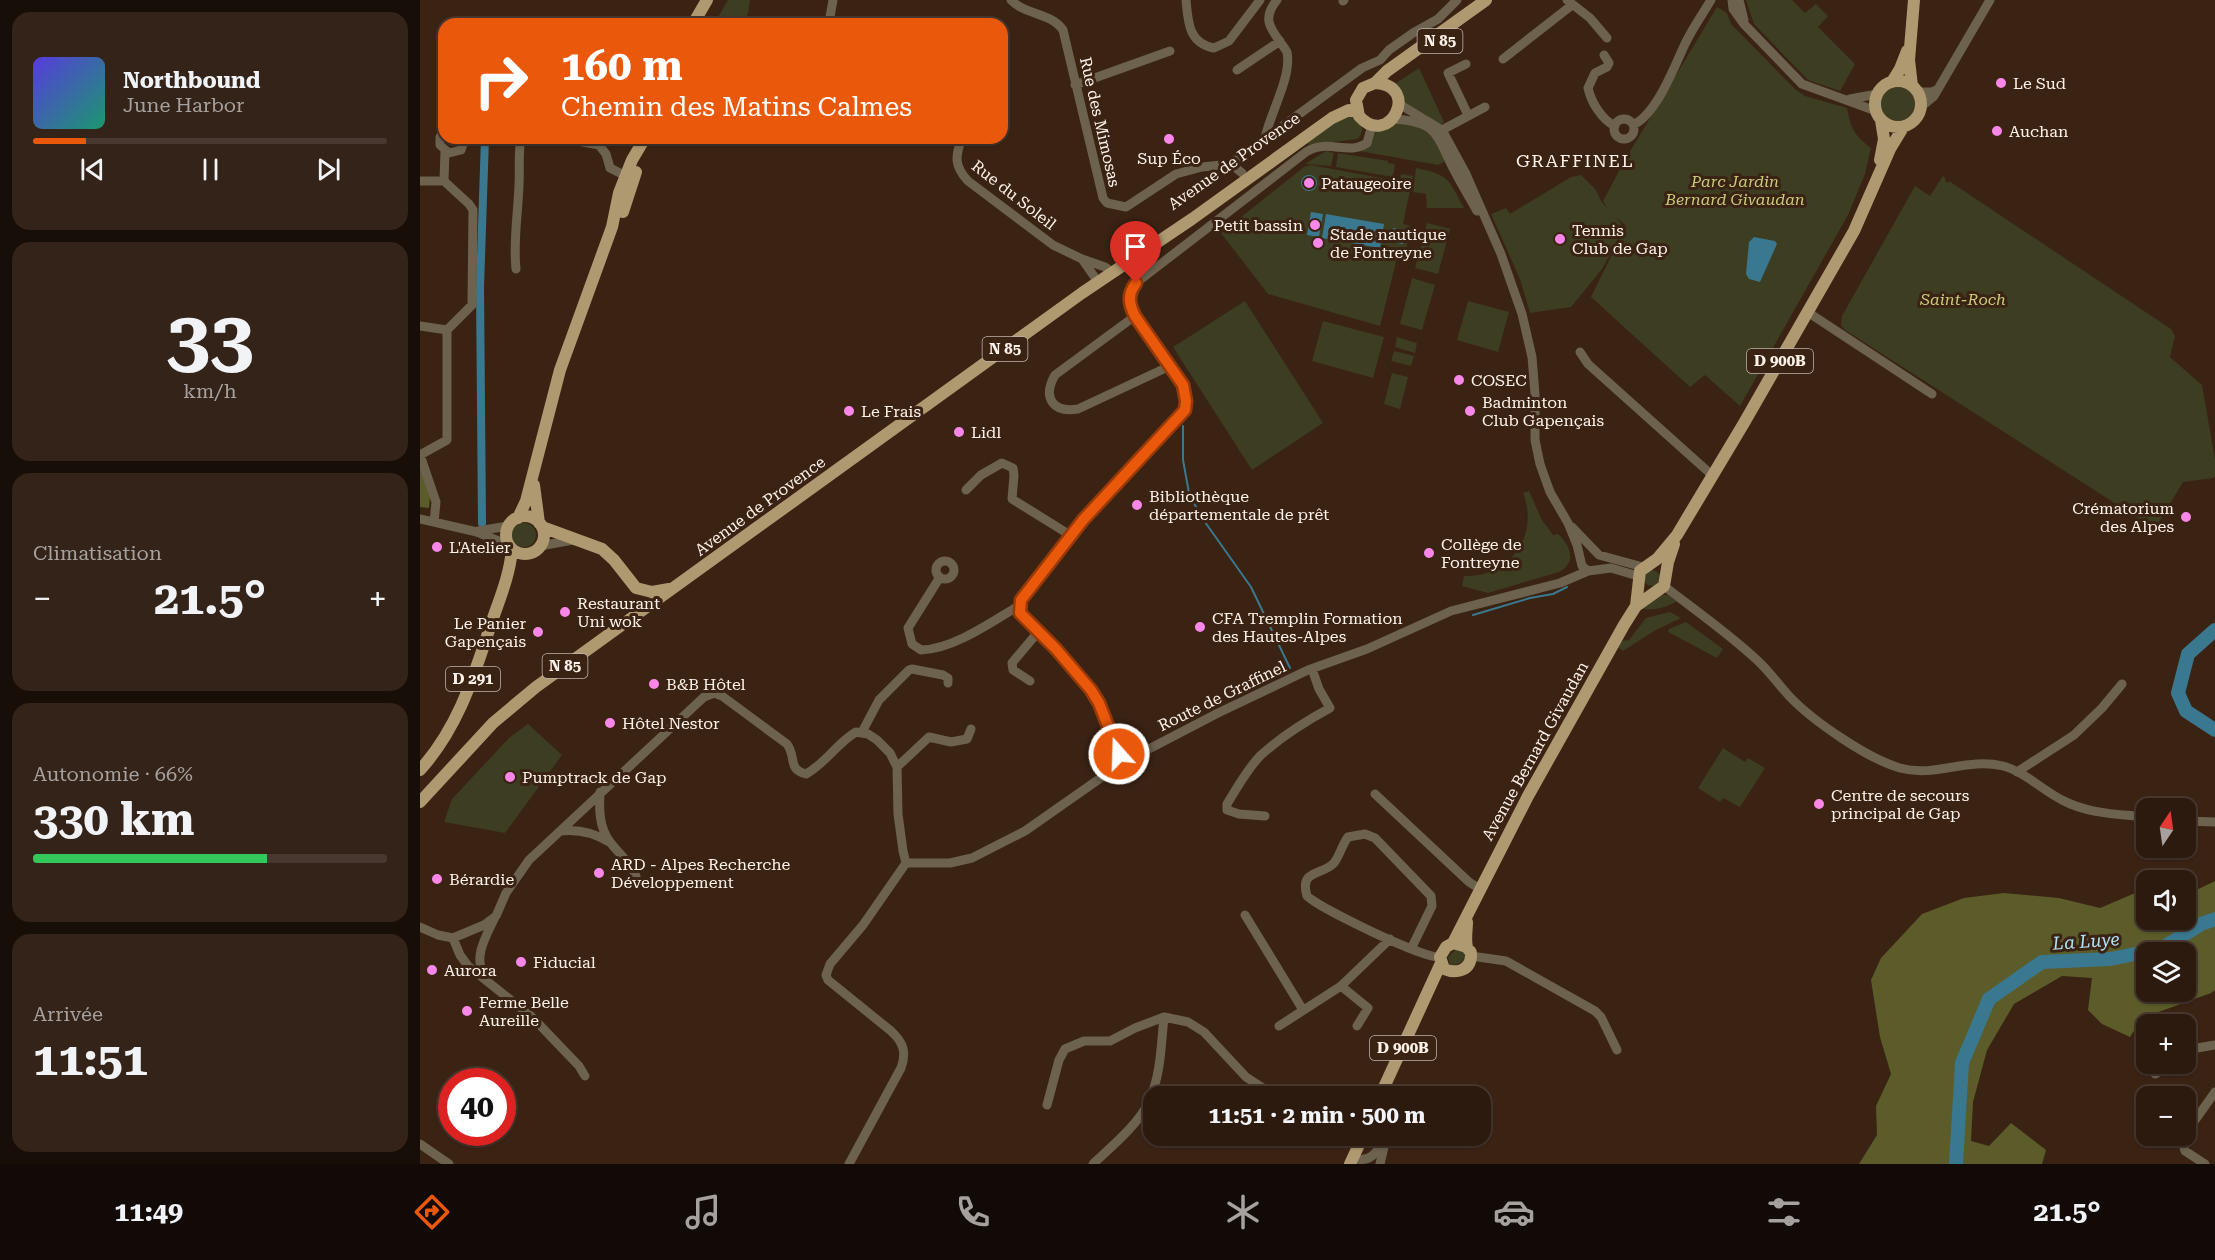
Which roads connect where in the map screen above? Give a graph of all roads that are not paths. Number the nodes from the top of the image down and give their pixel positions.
1 (707, 0) edge
2 (834, 0) edge
3 (1011, 0) edge
4 (1186, 0) edge
5 (1260, 0) edge
6 (1276, 0) edge
7 (1457, 0) edge
8 (1486, 0) edge
9 (1496, 0) edge
10 (1711, 0) edge
11 (1732, 0) edge
12 (1739, 0) edge
13 (1914, 0) edge
14 (1570, 3) edge
15 (1989, 3) edge
16 (696, 18) edge
17 (830, 18) edge
18 (1747, 27) junction
19 (1607, 38) dead end
20 (1280, 41) junction
21 (1910, 41) junction
22 (1170, 51) dead end
23 (1604, 55) dead end
24 (1503, 59) dead end
25 (1466, 64) dead end
26 (1237, 70) dead end
27 (1892, 82) junction
28 (1375, 83) junction
29 (1075, 86) junction
30 (1389, 86) junction
31 (1915, 89) junction
32 (1938, 89) junction
33 (1877, 94) junction
34 (1848, 99) junction
35 (1399, 104) junction
36 (1485, 107) dead end
37 (1921, 107) junction
38 (1362, 114) junction
39 (1468, 115) junction
40 (1879, 115) junction
41 (1392, 120) junction
42 (1633, 125) junction
43 (1615, 126) junction
44 (1904, 126) junction
45 (1442, 130) junction
46 (1265, 139) junction
47 (441, 144) edge
48 (463, 144) edge
49 (521, 144) edge
50 (594, 144) edge
51 (643, 144) edge
52 (644, 144) edge
53 (960, 144) edge
54 (445, 151) junction
55 (1278, 157) junction
56 (1231, 164) junction
57 (1242, 173) junction
58 (626, 176) junction
59 (420, 181) edge
60 (444, 181) junction
61 (1876, 183) junction
62 (1211, 204) junction
63 (1501, 254) junction
64 (1136, 255) junction
65 (1082, 259) junction
66 (516, 269) dead end
67 (1112, 272) junction
68 (1098, 282) junction
69 (1809, 313) junction
70 (1135, 316) junction
71 (420, 326) edge
72 (447, 330) junction
73 (573, 332) junction
74 (1580, 352) dead end
75 (1170, 366) junction
76 (1932, 394) dead end
77 (535, 469) junction
78 (1713, 476) junction
79 (966, 490) dead end
80 (420, 519) edge
81 (434, 522) junction
82 (513, 522) junction
83 (1568, 524) junction
84 (540, 525) junction
85 (477, 532) junction
86 (1677, 534) junction
87 (1070, 536) junction
88 (573, 540) junction
89 (540, 546) junction
90 (510, 547) junction
91 (1596, 553) junction
92 (526, 554) junction
93 (1581, 561) junction
94 (1599, 568) junction
95 (1588, 571) junction
96 (1643, 573) junction
97 (1665, 573) junction
98 (940, 577) dead end
99 (507, 578) junction
100 (1560, 582) junction
101 (673, 588) junction
102 (1659, 589) junction
103 (1020, 605) junction
104 (1636, 606) junction
105 (1038, 632) junction
106 (1312, 669) junction
107 (1030, 681) dead end
108 (948, 683) dead end
109 (2122, 684) dead end
110 (971, 729) dead end
111 (862, 732) junction
112 (465, 754) junction
113 (1122, 763) junction
114 (897, 767) junction
115 (420, 770) edge
116 (2021, 774) junction
117 (600, 792) junction
118 (1375, 794) dead end
119 (420, 802) edge
120 (587, 804) junction
121 (420, 813) edge
122 (578, 813) junction
123 (1265, 816) dead end
124 (2136, 816) edge
125 (600, 818) junction
126 (2196, 821) edge
127 (2215, 822) edge
128 (560, 831) junction
129 (586, 831) junction
130 (611, 843) junction
131 (906, 863) junction
132 (636, 876) dead end
133 (1480, 889) junction
134 (1468, 914) junction
135 (1245, 915) dead end
136 (496, 916) junction
137 (420, 927) edge
138 (471, 931) junction
139 (453, 938) junction
140 (1390, 939) junction
141 (1453, 943) junction
142 (1411, 949) junction
143 (479, 951) junction
144 (1469, 951) junction
145 (460, 955) junction
146 (1441, 960) junction
147 (1454, 972) junction
148 (483, 976) junction
149 (1341, 986) junction
150 (1423, 1005) junction
151 (1303, 1010) junction
152 (1164, 1017) junction
153 (1279, 1026) dead end
154 (1357, 1026) dead end
155 (2215, 1045) edge
156 (2196, 1049) edge
157 (1617, 1050) dead end
158 (585, 1077) dead end
159 (1260, 1086) edge
160 (1388, 1086) edge
161 (2215, 1092) edge
162 (1047, 1105) dead end
163 (2196, 1119) edge
164 (420, 1144) edge
165 (1359, 1146) edge
166 (1380, 1146) edge
167 (1384, 1146) edge
168 (2184, 1146) edge
169 (1352, 1161) edge
170 (449, 1164) edge
171 (849, 1164) edge
172 (1093, 1164) edge
173 (1380, 1164) edge
174 (2205, 1164) edge

1 - 16 main road
2 - 17 street
3 - 29 street, Rue des Mimosas
4 - 5 street
6 - 20 street
7 - 46 street
8 - 28 main road, Avenue de Provence / N 85
9 - 30 main road, N 85
10 - 42 street
11 - 18 street
12 - 18 street
13 - 21 main road
14 - 19 street
14 - 24 street
15 - 32 street
18 - 34 street
20 - 26 street
20 - 46 street
21 - 27 main road
21 - 31 main road
22 - 29 street
23 - 43 street
25 - 39 street
27 - 31 main road
27 - 33 main road
28 - 30 main road
28 - 38 main road, Avenue de Provence / N 85
29 - 56 street, Rue des Mimosas
30 - 35 main road
31 - 32 street
31 - 37 main road
32 - 37 street
33 - 34 street
33 - 40 main road
34 - 40 street
35 - 41 main road
35 - 45 street
36 - 39 street
37 - 44 main road
38 - 41 main road, Avenue de Provence / N 85
38 - 55 main road, Avenue de Provence / N 85
38 - 57 main road, Avenue de Provence / N 85
38 - 70 street
39 - 45 street
40 - 44 main road
40 - 61 main road, D 900B
41 - 63 street
42 - 43 street
42 - 43 street
44 - 61 main road, D 900B
45 - 63 street
46 - 56 street
47 - 54 street
48 - 54 street
49 - 66 street
50 - 58 street
51 - 58 main road
52 - 73 main road
53 - 65 street, Rue du Soleil
54 - 60 street
55 - 57 street
55 - 62 main road, Avenue de Provence / N 85
56 - 57 street
57 - 62 street
57 - 64 main road, Avenue de Provence / N 85
58 - 73 main road
59 - 60 street
60 - 72 street
61 - 69 main road, D 900B
62 - 64 main road, Avenue de Provence / N 85
63 - 83 street
64 - 67 main road, Avenue de Provence / N 85
65 - 67 street, Rue du Soleil
65 - 68 street, Rue du Soleil
67 - 68 main road, Avenue de Provence / N 85
68 - 101 main road, Avenue de Provence / N 85
69 - 76 street
69 - 78 main road, D 900B
70 - 75 street
70 - 75 street
71 - 72 street
72 - 81 street
73 - 77 main road
74 - 78 street
75 - 87 street
77 - 82 main road
77 - 84 main road
78 - 86 main road, D 900B
79 - 87 street
80 - 81 street
81 - 85 street
82 - 84 main road
82 - 85 street
82 - 90 main road
83 - 91 street
83 - 93 street
84 - 88 main road
84 - 89 main road
85 - 90 street
86 - 96 main road, D 900B
86 - 97 main road, D 900B
87 - 103 street
88 - 89 street
88 - 101 main road
89 - 92 main road
90 - 92 main road
90 - 99 main road, D 291
91 - 93 street
91 - 94 street
91 - 96 street
92 - 99 main road, D 291
93 - 95 street
93 - 100 street, Route de Graffinel
94 - 95 street
94 - 96 street
95 - 100 street, Route de Graffinel
96 - 97 main road
96 - 102 main road
96 - 104 main road
97 - 102 main road
98 - 103 street
99 - 115 main road, D 291
100 - 106 street, Route de Graffinel
101 - 112 main road, Avenue de Provence / N 85
102 - 104 main road
102 - 116 street
103 - 105 street
104 - 133 main road, Avenue Bernard Givaudan
105 - 107 street
105 - 113 street
106 - 113 street, Route de Graffinel
106 - 123 street
108 - 111 street
109 - 116 street
110 - 114 street
111 - 114 street
111 - 117 street
112 - 119 main road, Avenue de Provence / N 85
112 - 121 main road
113 - 131 street, Route de Graffinel
114 - 131 street
116 - 124 street
117 - 120 street
117 - 125 street
118 - 133 street
120 - 122 street
120 - 125 street
122 - 128 street
122 - 129 street
125 - 129 street
125 - 130 street
126 - 127 street
128 - 129 street
128 - 136 street
129 - 130 street
130 - 132 street
131 - 171 street
133 - 134 main road, Avenue Bernard Givaudan
134 - 141 main road, Avenue Bernard Givaudan
134 - 144 main road, Avenue Bernard Givaudan
135 - 151 street
136 - 138 street
136 - 143 street
137 - 139 street
138 - 139 street
138 - 143 street
139 - 145 street
140 - 142 street
140 - 142 street
140 - 149 street
141 - 144 main road
141 - 146 main road
142 - 146 street
143 - 145 street
143 - 148 street
144 - 147 main road
144 - 157 street
145 - 148 street
146 - 147 main road
146 - 150 main road, D 900B
147 - 150 main road, D 900B
148 - 158 street
149 - 151 street
149 - 154 street
150 - 160 main road, D 900B
151 - 153 street
152 - 159 street
152 - 162 street
152 - 172 street
155 - 156 street
161 - 163 street
164 - 170 street
165 - 169 main road
166 - 169 street
167 - 173 street
168 - 174 street

